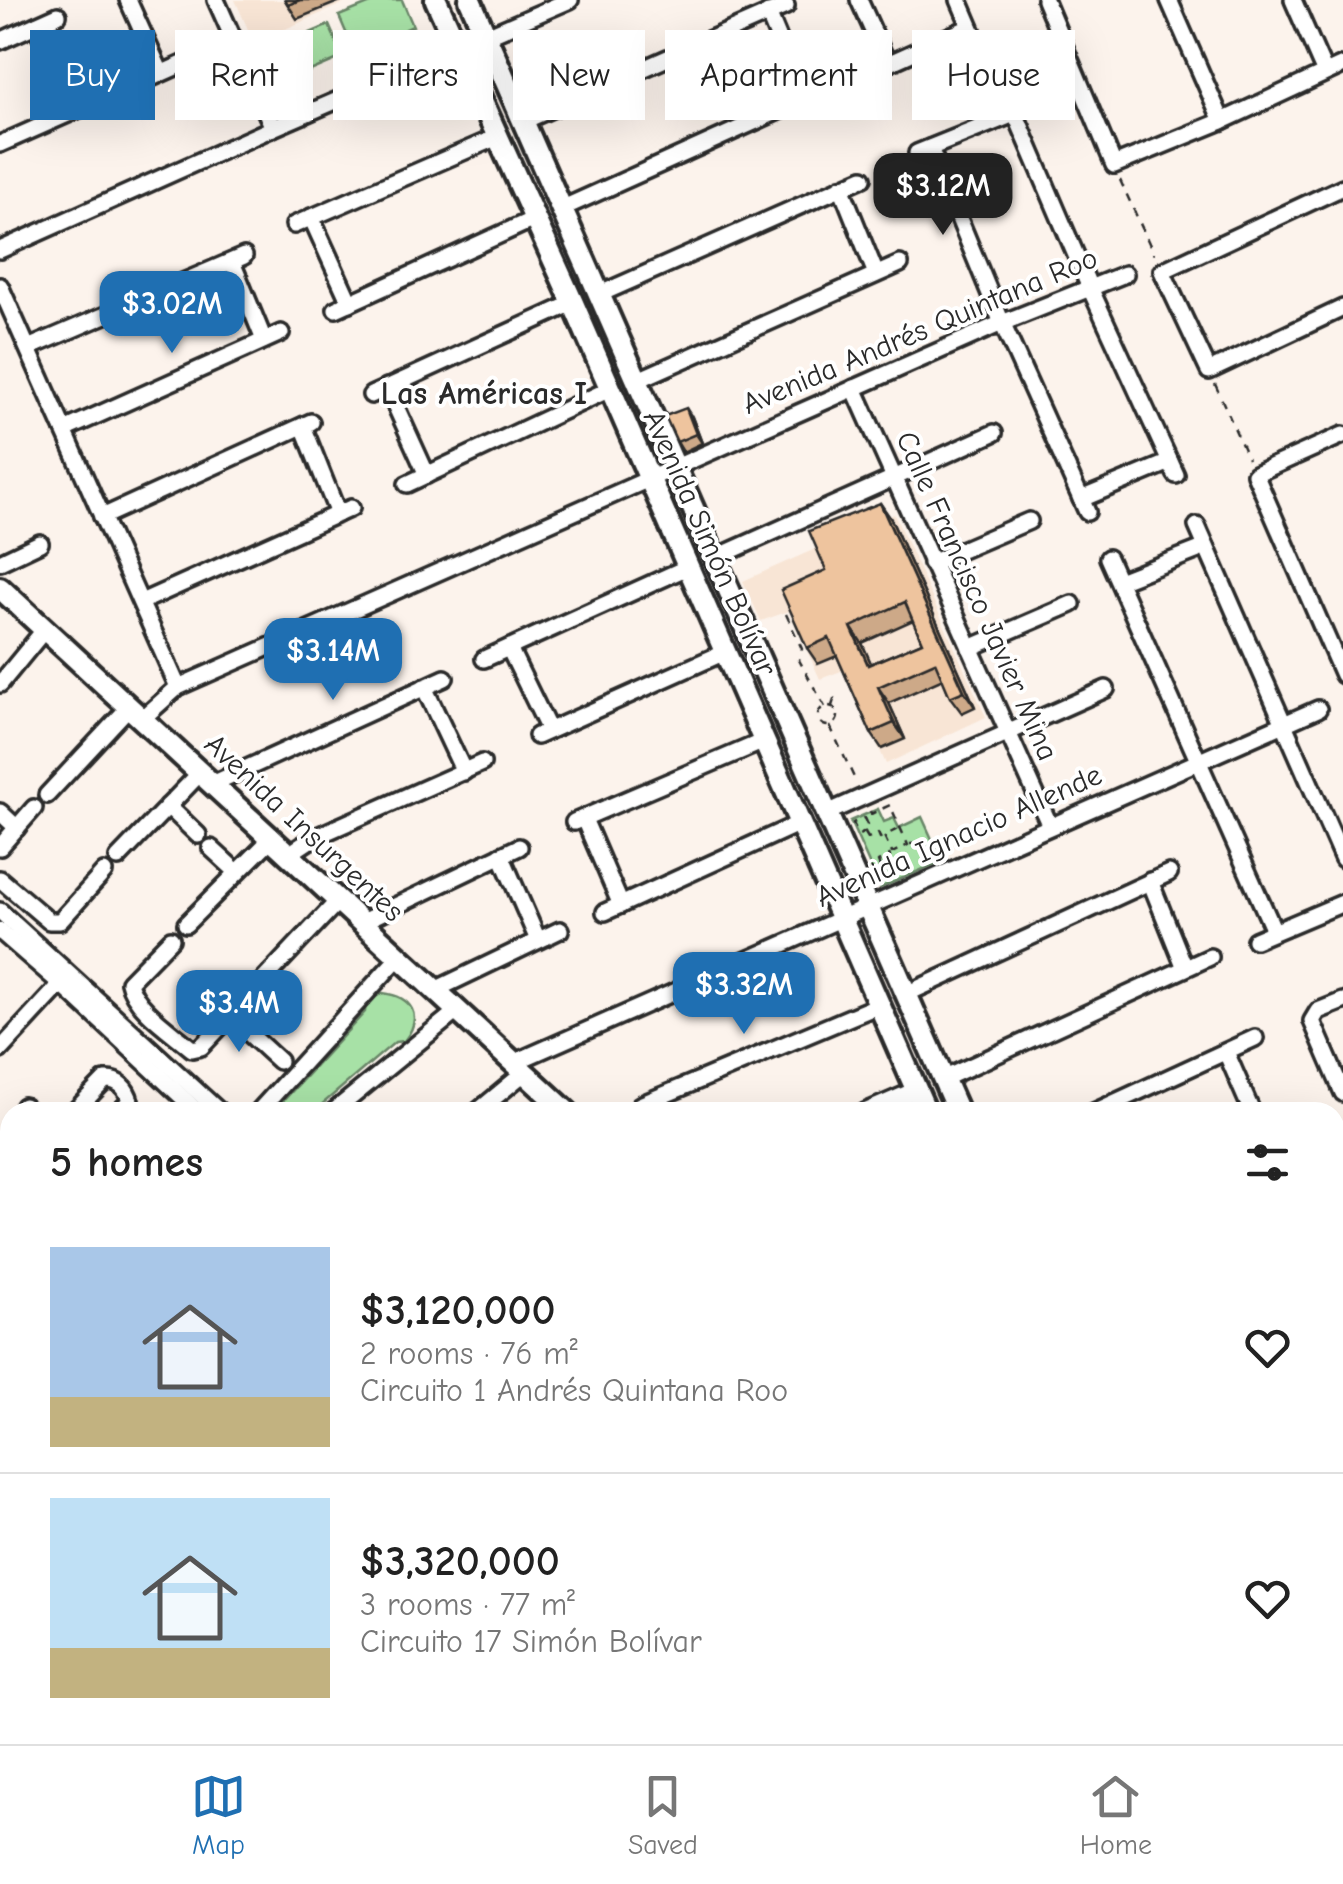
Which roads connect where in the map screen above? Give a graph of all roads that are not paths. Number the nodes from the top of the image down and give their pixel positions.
1 (128, 0) edge
2 (216, 0) edge
3 (436, 0) edge
4 (470, 0) edge
5 (570, 0) edge
6 (859, 0) edge
7 (958, 0) edge
8 (1045, 0) edge
9 (1170, 0) edge
10 (1293, 0) edge
11 (786, 6) dead end
12 (768, 14) junction
13 (58, 15) dead end
14 (36, 25) junction
15 (970, 28) joint
16 (38, 30) edge
17 (229, 30) edge
18 (449, 30) edge
19 (483, 30) edge
20 (775, 30) edge
21 (493, 33) edge
22 (0, 40) edge
23 (493, 52) edge
24 (1343, 64) edge
25 (175, 67) edge
26 (1325, 73) junction
27 (333, 103) edge
28 (54, 120) edge
29 (269, 120) edge
30 (490, 120) edge
31 (758, 120) edge
32 (999, 120) edge
33 (1017, 120) edge
34 (1222, 120) junction
35 (524, 121) junction
36 (273, 128) junction
37 (497, 136) junction
38 (0, 144) edge
39 (863, 178) dead end
40 (1343, 186) edge
41 (841, 187) junction
42 (563, 208) junction
43 (310, 217) junction
44 (534, 219) junction
45 (294, 225) dead end
46 (0, 250) edge
47 (900, 264) dead end
48 (876, 274) junction
49 (1125, 274) dead end
50 (0, 286) edge
51 (1090, 288) junction
52 (600, 294) junction
53 (573, 304) junction
54 (1343, 308) edge
55 (1002, 323) junction
56 (281, 333) dead end
57 (264, 340) junction
58 (28, 348) junction
59 (638, 380) junction
60 (387, 387) junction
61 (854, 388) junction
62 (610, 389) junction
63 (371, 395) dead end
64 (64, 430) junction
65 (994, 433) dead end
66 (1343, 435) edge
67 (675, 468) junction
68 (427, 475) junction
69 (892, 477) junction
70 (650, 480) junction
71 (407, 484) dead end
72 (102, 516) junction
73 (1029, 520) dead end
74 (1197, 526) dead end
75 (40, 543) dead end
76 (1206, 547) junction
77 (715, 558) junction
78 (1108, 558) dead end
79 (0, 562) edge
80 (932, 562) junction
81 (688, 567) junction
82 (1118, 581) junction
83 (2, 594) edge
84 (140, 602) junction
85 (1072, 604) dead end
86 (45, 629) junction
87 (509, 648) junction
88 (970, 648) junction
89 (725, 652) junction
90 (484, 659) dead end
91 (1343, 675) edge
92 (446, 678) dead end
93 (0, 684) edge
94 (178, 687) junction
95 (424, 687) junction
96 (772, 688) junction
97 (1106, 688) dead end
98 (745, 698) junction
99 (1318, 709) dead end
100 (136, 713) junction
101 (1285, 724) junction
102 (1010, 734) junction
103 (764, 740) junction
104 (1200, 761) junction
105 (482, 763) dead end
106 (464, 772) junction
107 (206, 778) junction
108 (47, 795) dead end
109 (168, 806) junction
110 (34, 808) dead end
111 (0, 812) edge
112 (827, 813) junction
113 (800, 823) junction
114 (1050, 826) junction
115 (17, 828) junction
116 (198, 835) dead end
117 (271, 839) junction
118 (0, 846) edge
119 (520, 847) dead end
120 (211, 848) dead end
121 (289, 854) junction
122 (502, 855) junction
123 (118, 858) dead end
124 (1343, 859) edge
125 (104, 872) dead end
126 (237, 872) junction
127 (1169, 873) dead end
128 (0, 879) edge
129 (1150, 881) junction
130 (16, 892) junction
131 (338, 901) junction
132 (1343, 903) edge
133 (621, 904) junction
134 (868, 906) junction
135 (1, 911) edge
136 (605, 912) dead end
137 (841, 918) junction
138 (362, 922) junction
139 (186, 924) dead end
140 (560, 930) dead end
141 (0, 931) edge
142 (1274, 931) junction
143 (171, 938) dead end
144 (538, 940) junction
145 (1255, 940) dead end
146 (1210, 957) dead end
147 (399, 958) junction
148 (1185, 968) junction
149 (62, 984) junction
150 (254, 990) dead end
151 (435, 990) junction
152 (906, 994) junction
153 (1343, 1002) edge
154 (242, 1004) dead end
155 (879, 1005) junction
156 (456, 1010) junction
157 (230, 1016) junction
158 (164, 1024) junction
159 (1255, 1038) dead end
160 (146, 1042) junction
161 (0, 1050) edge
162 (1226, 1052) junction
163 (145, 1061) junction
164 (279, 1061) dead end
165 (518, 1068) junction
166 (944, 1079) junction
167 (122, 1084) junction
168 (916, 1090) junction
169 (1343, 1094) edge
170 (661, 1097) junction
171 (84, 1102) edge
172 (129, 1102) edge
173 (188, 1102) edge
174 (209, 1102) edge
175 (267, 1102) edge
176 (345, 1102) edge
177 (486, 1102) edge
178 (556, 1102) edge
179 (649, 1102) edge
180 (666, 1102) edge
181 (888, 1102) edge
182 (921, 1102) edge
183 (954, 1102) edge
184 (1116, 1102) edge
185 (1248, 1102) edge

1 - 25 street
2 - 17 street
3 - 18 main road, Avenida Simón Bolívar
4 - 19 main road, Avenida Simón Bolívar
5 - 21 street
6 - 15 street
7 - 15 street
8 - 34 street
9 - 34 street
10 - 26 street
11 - 12 street
12 - 20 street
12 - 35 street
13 - 14 street
14 - 16 street
14 - 22 street
23 - 35 main road, Avenida Simón Bolívar
24 - 26 street
26 - 34 street
27 - 36 street
28 - 38 street
29 - 36 street
30 - 37 main road, Avenida Simón Bolívar
31 - 42 street
32 - 55 street
33 - 51 street
35 - 42 main road, Avenida Simón Bolívar
36 - 46 street
37 - 43 street
37 - 44 main road, Avenida Simón Bolívar
39 - 41 street
40 - 54 street
41 - 48 street
41 - 52 street
42 - 52 main road, Avenida Simón Bolívar
43 - 44 street
43 - 45 street
44 - 53 main road, Avenida Simón Bolívar
47 - 48 street
48 - 59 street
49 - 51 street, Avenida Andrés Quintana Roo
50 - 58 street
51 - 55 street, Avenida Andrés Quintana Roo
51 - 55 street
52 - 59 main road, Avenida Simón Bolívar
53 - 60 street
53 - 62 main road, Avenida Simón Bolívar
55 - 61 street, Avenida Andrés Quintana Roo
56 - 57 street
57 - 58 street
57 - 64 street
58 - 64 street
59 - 67 main road, Avenida Simón Bolívar
60 - 63 street
60 - 68 street
61 - 67 street, Avenida Andrés Quintana Roo
61 - 69 street, Calle Francisco Javier Mina
62 - 68 street
62 - 70 main road, Avenida Simón Bolívar
64 - 72 street
65 - 69 street
66 - 91 street
67 - 70 street, Avenida Andrés Quintana Roo
67 - 77 main road, Avenida Simón Bolívar
68 - 71 street
69 - 77 street
69 - 80 street, Calle Francisco Javier Mina
70 - 81 main road, Avenida Simón Bolívar
70 - 94 street, Avenida Andrés Quintana Roo
72 - 84 street
72 - 84 street
73 - 80 street
74 - 76 street
75 - 79 street
76 - 82 street
76 - 101 street
77 - 96 main road, Avenida Simón Bolívar
78 - 82 street
80 - 88 street, Calle Francisco Javier Mina
81 - 87 street
81 - 89 main road, Avenida Simón Bolívar
82 - 104 street
83 - 86 main road, Avenida Insurgentes
84 - 94 street
85 - 88 street
86 - 93 street
86 - 100 main road, Avenida Insurgentes
87 - 89 street
87 - 90 street
88 - 102 street, Calle Francisco Javier Mina
89 - 98 main road, Avenida Simón Bolívar
92 - 95 street
94 - 100 street, Avenida Andrés Quintana Roo
95 - 106 street
95 - 107 street
96 - 98 main road
96 - 112 main road, Avenida Simón Bolívar
97 - 102 street
98 - 103 main road, Avenida Simón Bolívar
99 - 101 street, Avenida Ignacio Allende
100 - 107 main road, Avenida Insurgentes
100 - 108 street, Avenida Andrés Quintana Roo
101 - 104 street, Avenida Ignacio Allende
101 - 124 street
102 - 112 street
102 - 114 street, Calle Francisco Javier Mina
103 - 113 main road, Avenida Simón Bolívar
103 - 133 street
104 - 114 street, Avenida Ignacio Allende
104 - 142 street
105 - 106 street
106 - 121 street
107 - 109 street
107 - 117 main road, Avenida Insurgentes
109 - 116 street
109 - 123 street
110 - 115 street
111 - 115 street
112 - 134 main road, Avenida Simón Bolívar
113 - 133 street
113 - 137 main road, Avenida Simón Bolívar
114 - 134 street, Avenida Ignacio Allende
115 - 118 street
117 - 121 main road, Avenida Insurgentes
117 - 126 street
119 - 122 street
120 - 126 street
121 - 131 main road, Avenida Insurgentes
122 - 138 street
122 - 144 street
125 - 130 street
126 - 139 street
127 - 129 street
128 - 130 street
129 - 148 street
129 - 152 street
130 - 135 street
131 - 138 main road, Avenida Insurgentes
131 - 150 street
132 - 142 street
133 - 136 street
134 - 137 street, Avenida Ignacio Allende
134 - 152 main road, Avenida Simón Bolívar
135 - 160 street
137 - 155 main road, Avenida Simón Bolívar
137 - 165 street, Avenida Ignacio Allende
138 - 147 main road, Avenida Insurgentes
140 - 144 street
141 - 149 street
142 - 145 street
143 - 158 street
144 - 151 street
146 - 148 street
147 - 151 main road, Avenida Insurgentes
147 - 175 street
148 - 166 street
149 - 161 street
149 - 163 street
151 - 156 main road, Avenida Insurgentes
152 - 166 main road, Avenida Simón Bolívar
153 - 169 street
154 - 157 street
155 - 168 main road, Avenida Simón Bolívar
155 - 170 street
156 - 165 main road, Avenida Insurgentes
156 - 176 street
157 - 158 street
157 - 164 street
158 - 160 street
159 - 162 street
160 - 174 street
162 - 184 street
162 - 185 street
163 - 167 street
163 - 173 street
165 - 177 street, Avenida Ignacio Allende
165 - 178 main road, Avenida Insurgentes
166 - 183 main road, Avenida Simón Bolívar
167 - 171 street
167 - 172 street
168 - 181 street
168 - 182 main road, Avenida Simón Bolívar
170 - 179 street
170 - 180 street

